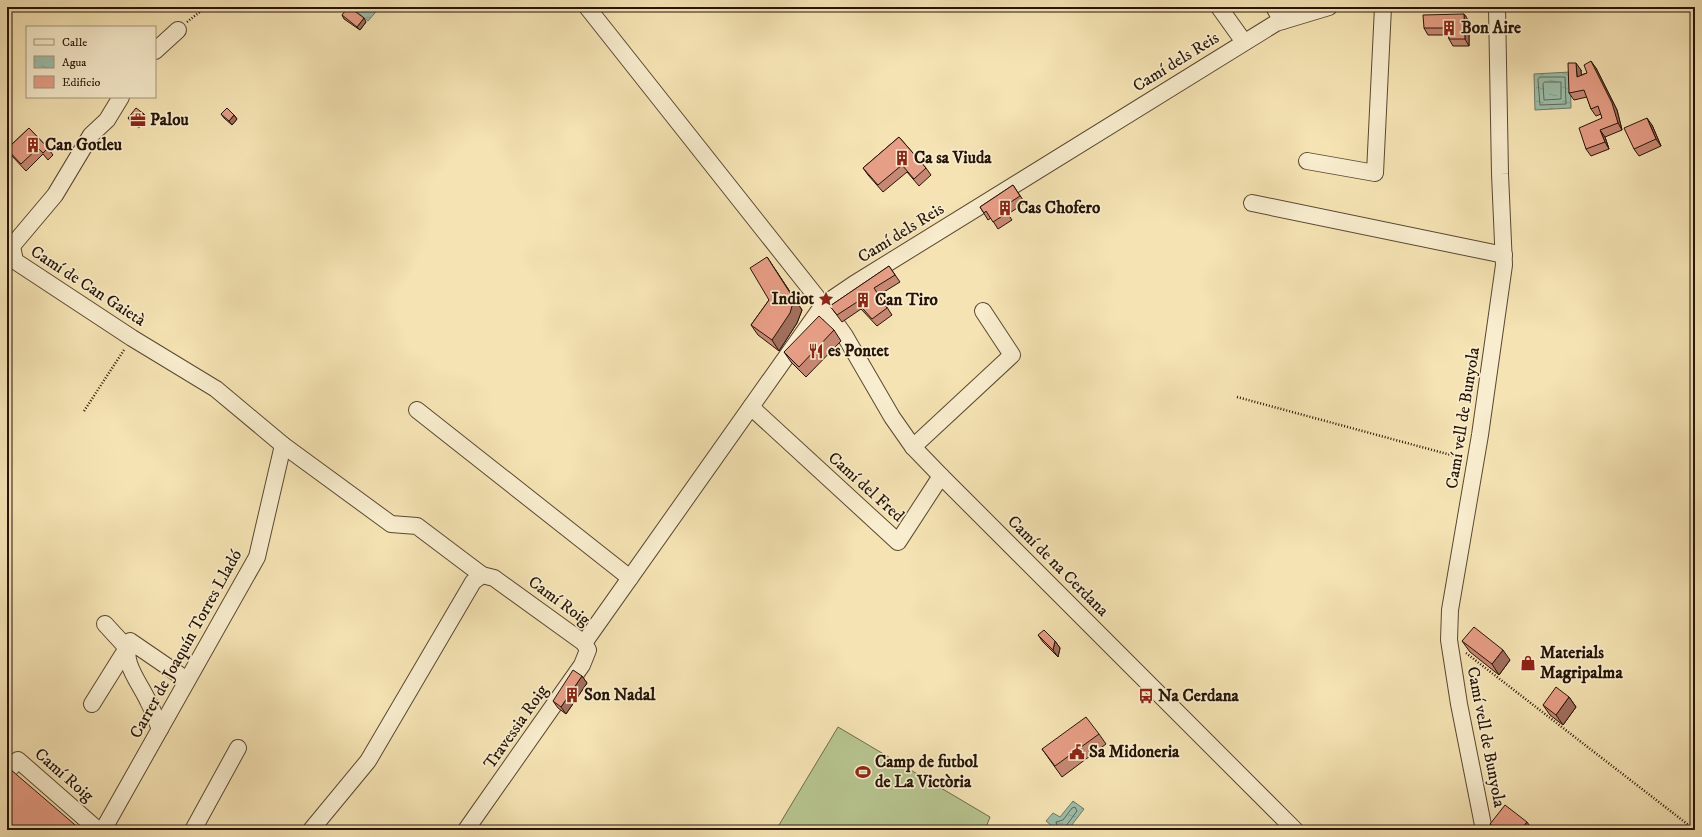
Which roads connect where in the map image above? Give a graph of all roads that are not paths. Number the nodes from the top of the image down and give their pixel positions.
1 (588, 7) edge
2 (1219, 7) edge
3 (1274, 7) edge
4 (1329, 7) edge
5 (1383, 7) edge
6 (1497, 7) edge
7 (1282, 21) junction
8 (178, 30) road end
9 (1244, 42) junction
10 (156, 50) edge
11 (120, 98) edge
12 (1307, 161) dead end
13 (1252, 203) dead end
14 (1504, 254) junction
15 (823, 305) junction
16 (984, 311) dead end
17 (751, 408) junction
18 (417, 410) dead end
19 (283, 445) junction
20 (914, 447) junction
21 (941, 476) junction
22 (482, 575) junction
23 (630, 578) junction
24 (105, 624) dead end
25 (584, 643) junction
26 (127, 648) junction
27 (187, 680) junction
28 (92, 704) dead end
29 (160, 730) junction
30 (238, 748) dead end
31 (7, 772) edge
32 (98, 830) edge
33 (103, 830) edge
34 (193, 830) edge
35 (311, 830) edge
36 (466, 830) edge
37 (1295, 830) edge
38 (1484, 830) edge

1 - 15 street
2 - 9 street
3 - 7 street
4 - 7 street, Camí dels Reis
5 - 12 street
6 - 14 street, Camí vell de Bunyola
7 - 9 street, Camí dels Reis
8 - 10 street
9 - 15 street, Camí dels Reis
11 - 19 street, Camí de Can Gaietà
13 - 14 street
14 - 38 street, Camí vell de Bunyola
15 - 17 street, Camí Roig
15 - 20 street, Camí de na Cerdana
16 - 20 street
17 - 21 street, Camí del Fred
17 - 23 street, Camí Roig
18 - 23 street
19 - 22 street, Camí de Can Gaietà
19 - 27 street, Carrer de Joaquín Torres Lladó
20 - 21 street, Camí de na Cerdana
21 - 37 street, Camí de na Cerdana
22 - 25 street, Camí Roig
22 - 35 street
23 - 25 street, Camí Roig
24 - 26 street
25 - 36 street, Travessia Roig
26 - 27 street
26 - 28 street
26 - 29 street
27 - 29 street, Carrer de Joaquín Torres Lladó
29 - 33 street, Carrer de Joaquín Torres Lladó
30 - 34 street
31 - 32 street, Camí Roig

